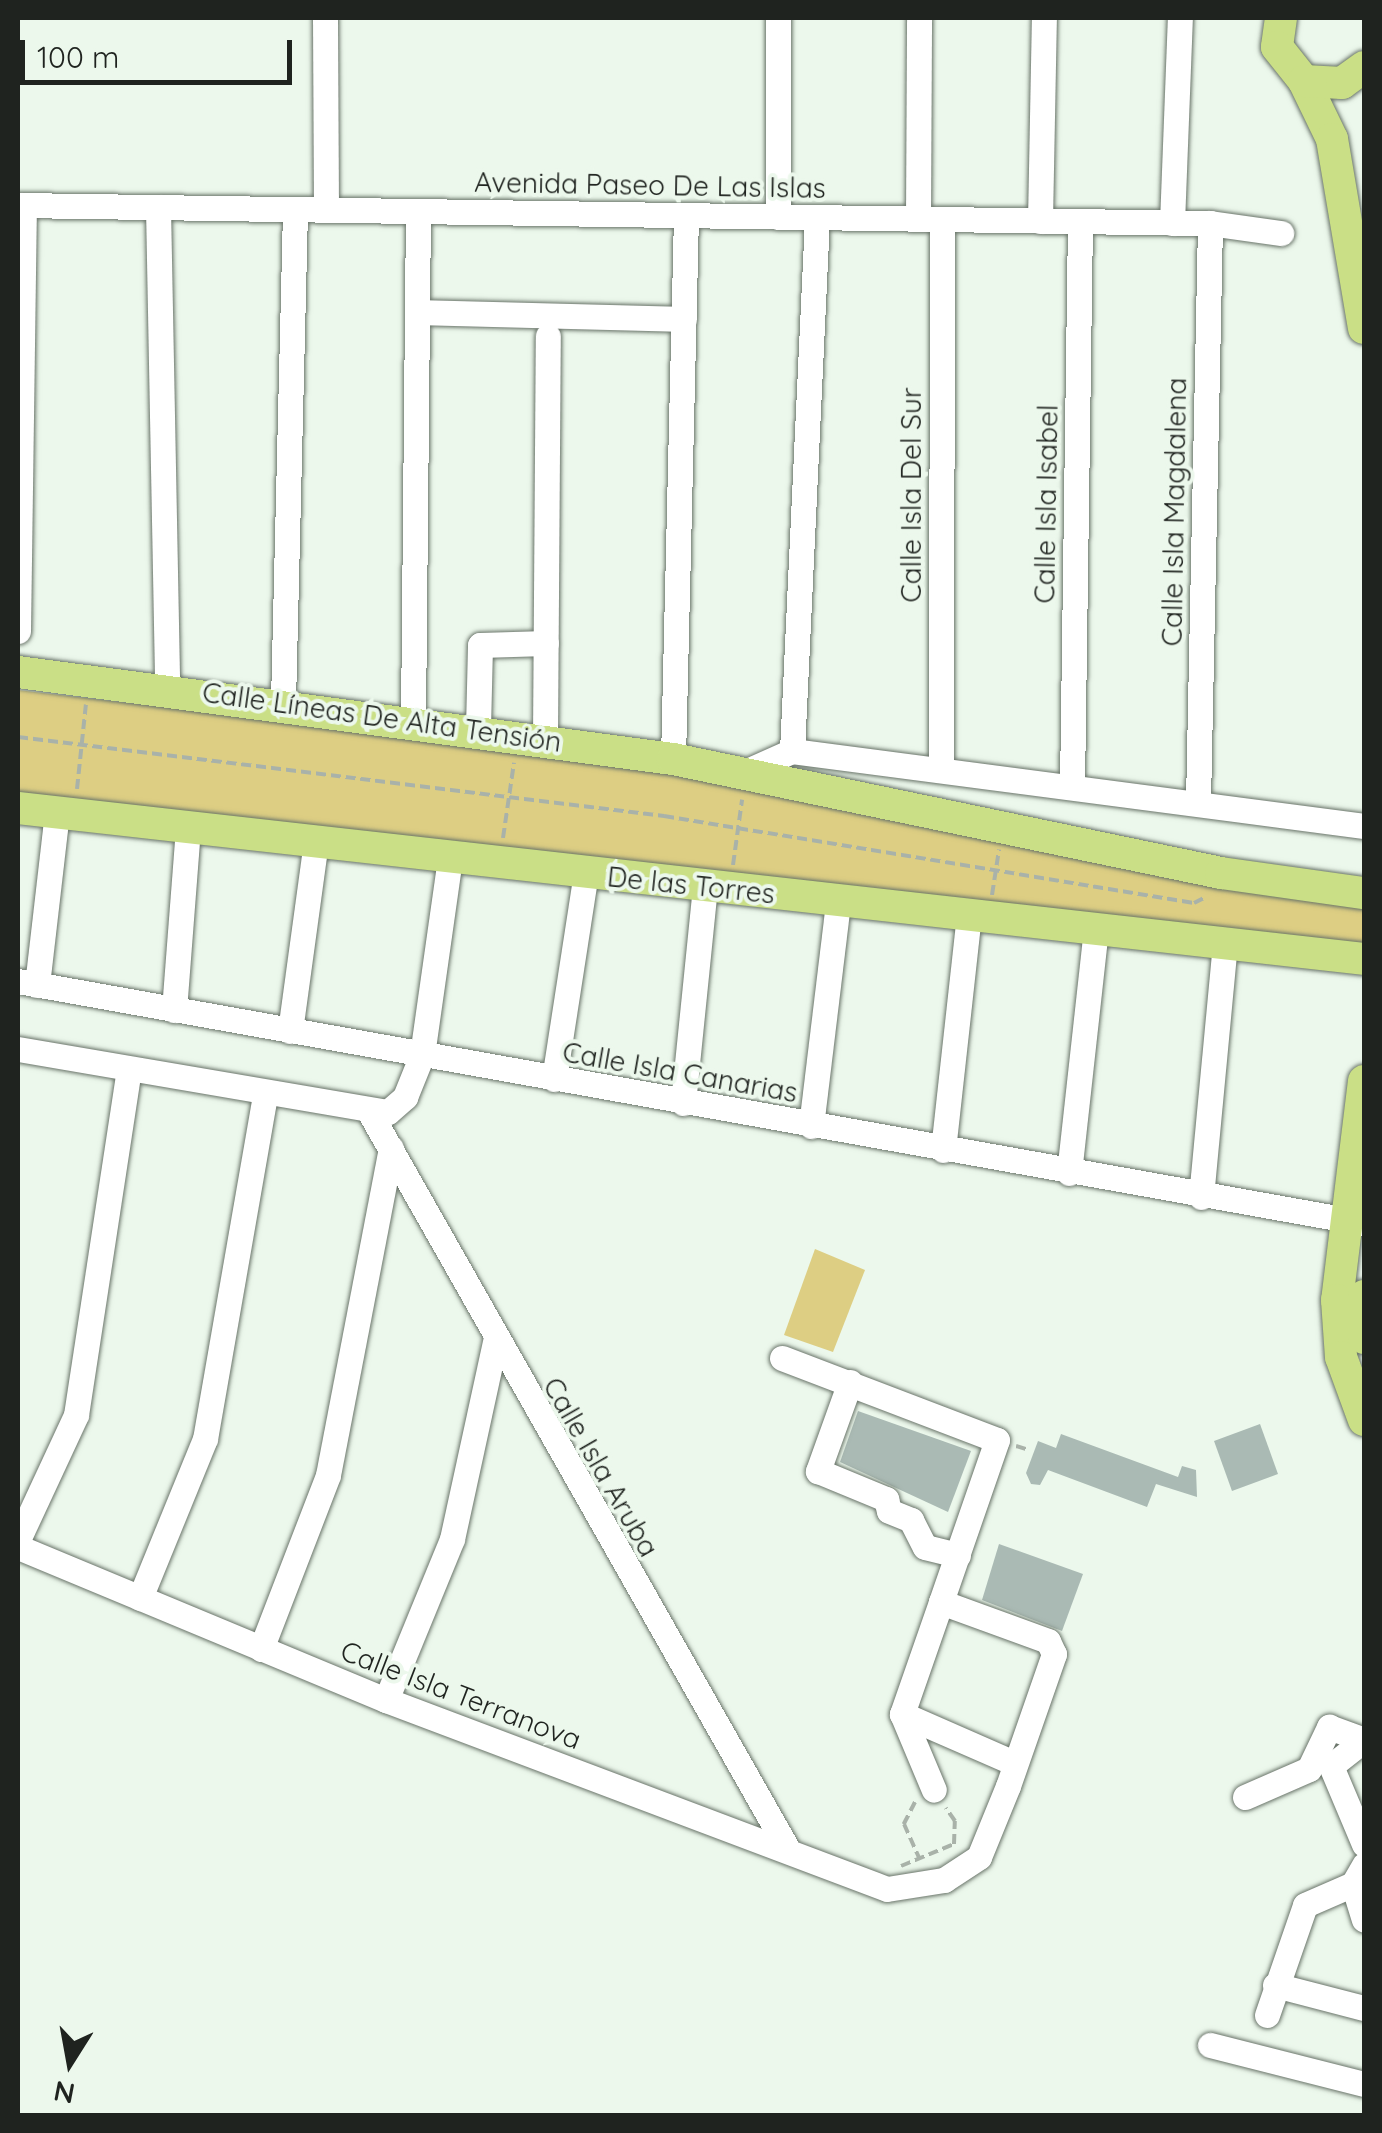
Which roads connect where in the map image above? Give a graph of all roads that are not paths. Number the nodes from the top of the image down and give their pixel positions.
1 (324, 18) edge
2 (778, 18) edge
3 (919, 18) edge
4 (1044, 18) edge
5 (1180, 18) edge
6 (1280, 18) edge
7 (1364, 67) edge
8 (1304, 81) junction
9 (21, 205) edge
10 (158, 208) junction
11 (295, 210) junction
12 (326, 210) junction
13 (418, 212) junction
14 (686, 215) junction
15 (778, 216) junction
16 (817, 218) junction
17 (930, 220) junction
18 (1040, 221) junction
19 (1080, 221) junction
20 (1172, 222) junction
21 (1210, 223) junction
22 (1282, 232) dead end
23 (1361, 268) edge
24 (418, 312) junction
25 (684, 319) junction
26 (1364, 328) edge
27 (548, 336) dead end
28 (18, 631) edge
29 (546, 643) junction
30 (18, 672) edge
31 (167, 689) junction
32 (283, 702) junction
33 (414, 720) junction
34 (478, 728) junction
35 (532, 736) junction
36 (792, 751) junction
37 (673, 759) junction
38 (940, 770) junction
39 (745, 772) junction
40 (1072, 787) junction
41 (1198, 802) junction
42 (18, 808) edge
43 (66, 814) junction
44 (1364, 826) edge
45 (188, 828) junction
46 (316, 842) junction
47 (450, 858) junction
48 (586, 873) junction
49 (718, 888) junction
50 (1364, 893) edge
51 (838, 902) junction
52 (979, 917) junction
53 (1096, 930) junction
54 (1225, 944) junction
55 (1364, 959) edge
56 (27, 983) edge
57 (174, 1010) junction
58 (290, 1031) junction
59 (18, 1048) edge
60 (422, 1055) junction
61 (128, 1069) junction
62 (554, 1079) junction
63 (1364, 1081) edge
64 (265, 1094) junction
65 (683, 1103) junction
66 (370, 1113) junction
67 (811, 1126) junction
68 (391, 1148) junction
69 (942, 1150) junction
70 (1068, 1173) junction
71 (1202, 1197) junction
72 (1356, 1223) edge
73 (1364, 1296) edge
74 (1364, 1338) edge
75 (494, 1342) junction
76 (782, 1358) dead end
77 (850, 1382) junction
78 (1364, 1420) edge
79 (18, 1540) edge
80 (18, 1548) edge
81 (958, 1556) junction
82 (140, 1598) junction
83 (941, 1602) junction
84 (262, 1649) junction
85 (386, 1700) junction
86 (902, 1714) junction
87 (1364, 1740) edge
88 (1014, 1763) junction
89 (1320, 1767) junction
90 (934, 1790) road end
91 (1245, 1797) dead end
92 (1364, 1844) edge
93 (787, 1848) junction
94 (1359, 1874) edge
95 (1364, 1919) edge
96 (1275, 1985) junction
97 (1364, 2008) edge
98 (1267, 2015) dead end
99 (1210, 2045) dead end
100 (1364, 2084) edge

1 - 12 street
2 - 15 street
3 - 17 street, Calle Isla Del Sur
4 - 18 street
5 - 20 street
6 - 8 main road
7 - 8 main road
8 - 23 main road
9 - 10 street, Avenida Paseo De Las Islas
9 - 28 street
10 - 11 street, Avenida Paseo De Las Islas
10 - 31 street
11 - 12 street, Avenida Paseo De Las Islas
11 - 32 street
12 - 13 street, Avenida Paseo De Las Islas
13 - 14 street, Avenida Paseo De Las Islas
13 - 24 street
14 - 15 street, Avenida Paseo De Las Islas
14 - 25 street
15 - 16 street, Avenida Paseo De Las Islas
16 - 17 street, Avenida Paseo De Las Islas
16 - 36 street
17 - 18 street, Avenida Paseo De Las Islas
17 - 38 street, Calle Isla Del Sur
18 - 19 street, Avenida Paseo De Las Islas
19 - 20 street, Avenida Paseo De Las Islas
19 - 40 street, Calle Isla Isabel
20 - 21 street, Avenida Paseo De Las Islas
21 - 22 street, Avenida Paseo De Las Islas
21 - 41 street, Calle Isla Magdalena
23 - 26 main road
24 - 25 street
24 - 33 street
25 - 37 street
27 - 29 street
29 - 34 street
29 - 35 street
30 - 31 main road, Calle Líneas De Alta Tensión
31 - 32 main road, Calle Líneas De Alta Tensión
32 - 33 main road, Calle Líneas De Alta Tensión
33 - 34 main road, Calle Líneas De Alta Tensión
34 - 35 main road, Calle Líneas De Alta Tensión
35 - 37 main road, Calle Líneas De Alta Tensión
36 - 38 street
36 - 39 street
37 - 39 main road, Calle Líneas De Alta Tensión
38 - 40 street
39 - 50 main road, Calle Líneas De Alta Tensión
40 - 41 street
41 - 44 street
42 - 43 main road, De las Torres
43 - 45 main road, De las Torres
43 - 56 street
45 - 46 main road, De las Torres
45 - 57 street
46 - 47 main road, De las Torres
46 - 58 street
47 - 48 main road, De las Torres
47 - 60 street
48 - 49 main road, De las Torres
48 - 62 street
49 - 51 main road, De las Torres
49 - 65 street
51 - 52 main road, De las Torres
51 - 67 street
52 - 53 main road, De las Torres
52 - 69 street
53 - 54 main road, De las Torres
53 - 70 street
54 - 55 main road, De las Torres
54 - 71 street
56 - 57 street, Calle Isla Canarias
57 - 58 street, Calle Isla Canarias
58 - 60 street, Calle Isla Canarias
59 - 61 street
60 - 62 street, Calle Isla Canarias
60 - 66 street
61 - 64 street
61 - 79 street
62 - 65 street, Calle Isla Canarias
63 - 72 main road
64 - 66 street
64 - 82 street
65 - 67 street, Calle Isla Canarias
66 - 68 street, Calle Isla Aruba
67 - 69 street, Calle Isla Canarias
68 - 75 street, Calle Isla Aruba
68 - 84 street
69 - 70 street, Calle Isla Canarias
70 - 71 street, Calle Isla Canarias
71 - 72 street, Calle Isla Canarias
72 - 78 main road
73 - 74 main road
75 - 85 street
75 - 93 street, Calle Isla Aruba
76 - 77 street
77 - 81 street
77 - 81 street
80 - 82 street, Calle Isla Terranova
81 - 83 street
82 - 84 street, Calle Isla Terranova
83 - 86 street
83 - 88 street
84 - 85 street, Calle Isla Terranova
85 - 93 street, Calle Isla Terranova
86 - 88 street
86 - 90 street
87 - 89 street
88 - 93 street, Calle Isla Terranova
89 - 91 street
89 - 92 street
94 - 95 street
94 - 96 street
96 - 97 street
96 - 98 street
99 - 100 street

